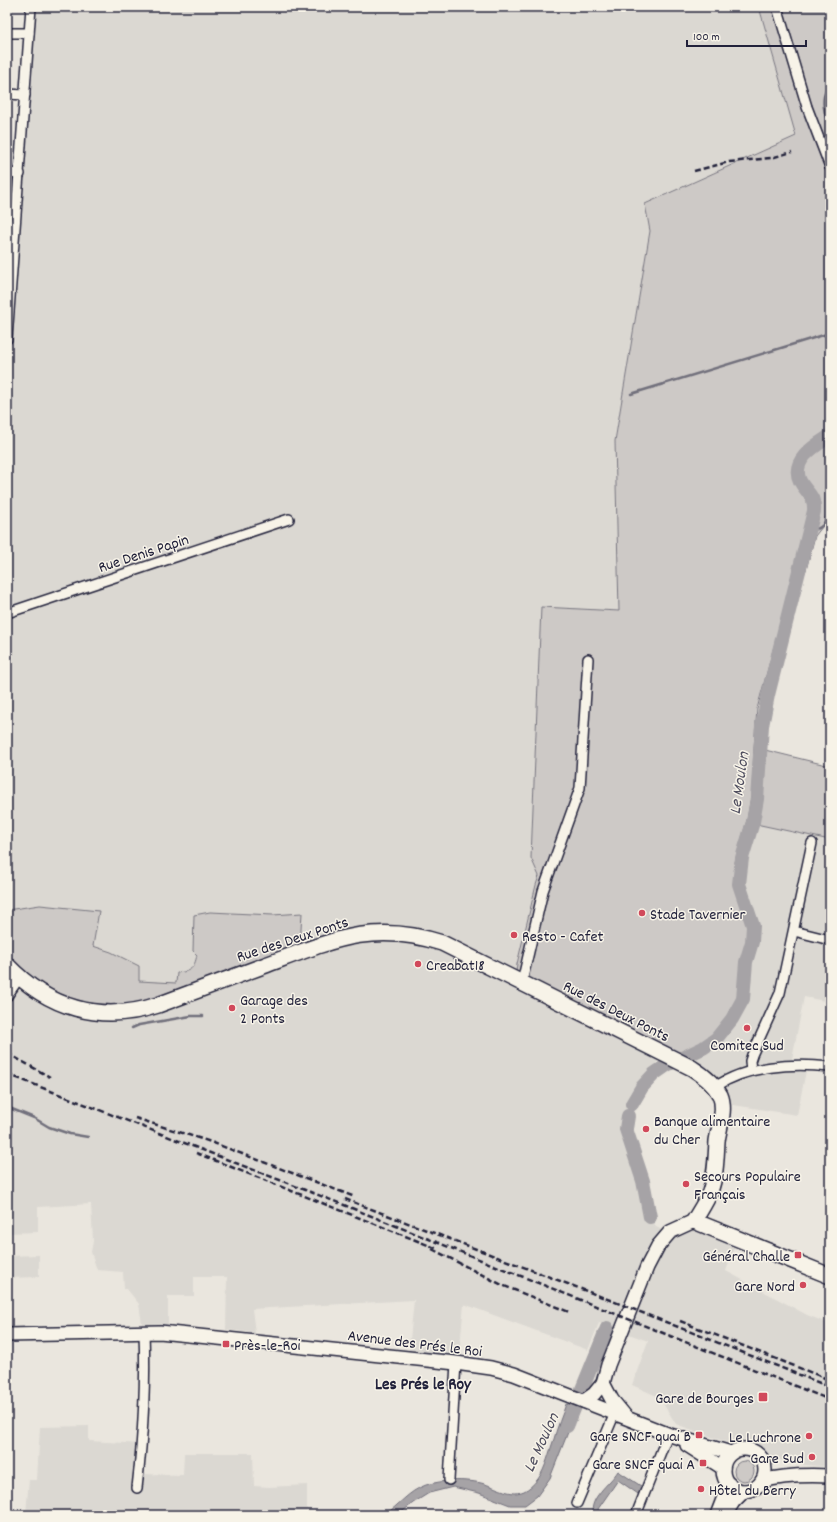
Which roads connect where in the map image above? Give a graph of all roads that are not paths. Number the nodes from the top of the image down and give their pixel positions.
1 (31, 7) edge
2 (777, 7) edge
3 (7, 33) edge
4 (29, 33) junction
5 (7, 94) edge
6 (25, 95) junction
7 (830, 166) edge
8 (7, 173) edge
9 (20, 174) junction
10 (7, 333) edge
11 (7, 339) edge
12 (289, 519) dead end
13 (7, 613) edge
14 (588, 660) dead end
15 (812, 843) dead end
16 (794, 931) junction
17 (830, 940) edge
18 (7, 965) edge
19 (20, 977) junction
20 (522, 982) junction
21 (7, 996) edge
22 (830, 1067) edge
23 (751, 1071) junction
24 (715, 1087) junction
25 (694, 1221) junction
26 (830, 1276) edge
27 (144, 1332) junction
28 (7, 1335) edge
29 (456, 1363) junction
30 (601, 1386) junction
31 (584, 1401) junction
32 (611, 1412) junction
33 (627, 1418) junction
34 (669, 1434) junction
35 (686, 1442) junction
36 (732, 1453) junction
37 (765, 1464) junction
38 (721, 1467) junction
39 (830, 1471) edge
40 (802, 1475) junction
41 (830, 1476) edge
42 (448, 1480) dead end
43 (830, 1480) edge
44 (762, 1481) junction
45 (729, 1484) junction
46 (137, 1488) dead end
47 (744, 1491) junction
48 (577, 1503) dead end
49 (636, 1515) edge
50 (717, 1515) edge
51 (725, 1515) edge

1 - 4 street
2 - 7 street
3 - 4 street
4 - 6 street
5 - 6 street
6 - 9 street
8 - 9 street
9 - 10 street
10 - 11 street
12 - 13 street, Rue Denis Papin
14 - 20 street
15 - 16 street
16 - 17 street
16 - 23 street
18 - 19 main road, Rue des Deux Ponts
19 - 20 main road, Rue des Deux Ponts
19 - 21 street
20 - 24 main road, Rue des Deux Ponts
22 - 23 street
23 - 24 street
24 - 25 main road
25 - 26 main road
25 - 30 main road
27 - 28 main road, Avenue des Prés le Roi
27 - 29 main road, Avenue des Prés le Roi
27 - 46 street
29 - 31 main road, Avenue des Prés le Roi
29 - 42 street
30 - 31 main road
30 - 32 main road
30 - 33 main road
31 - 32 main road, Avenue des Prés le Roi
32 - 33 main road, Avenue des Prés le Roi
32 - 48 street
33 - 34 main road, Avenue des Prés le Roi
34 - 35 main road, Avenue des Prés le Roi
34 - 49 street
35 - 36 main road, Avenue des Prés le Roi
35 - 38 main road, Avenue des Prés le Roi
36 - 37 main road
36 - 38 main road
37 - 40 main road
37 - 44 main road
38 - 45 main road
39 - 40 street
40 - 41 main road
40 - 43 street
40 - 44 main road
44 - 47 main road
45 - 47 main road
45 - 50 main road
47 - 51 main road

